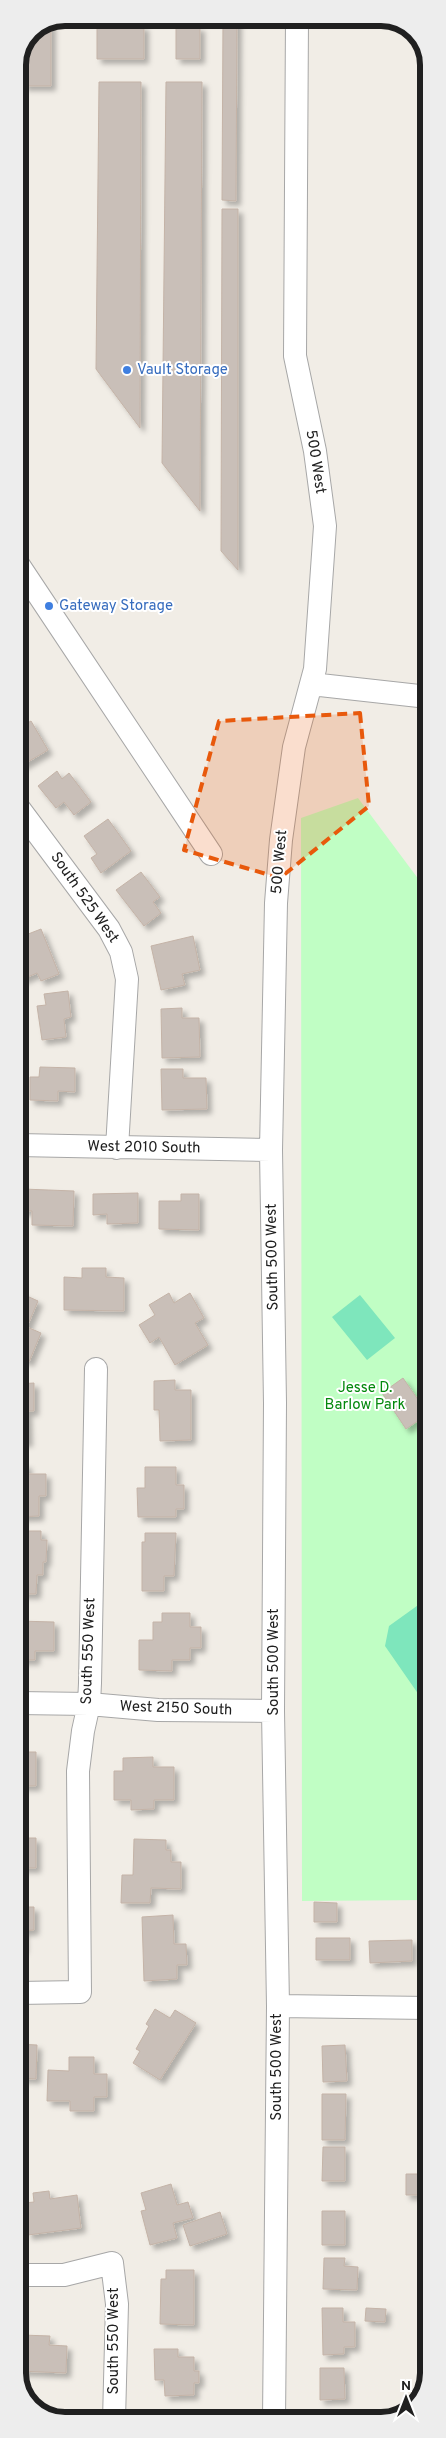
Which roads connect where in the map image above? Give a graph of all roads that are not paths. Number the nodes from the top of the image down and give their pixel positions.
1 (297, 26) edge
2 (26, 576) edge
3 (311, 684) junction
4 (419, 696) edge
5 (26, 819) edge
6 (211, 854) dead end
7 (276, 903) joint
8 (26, 1145) edge
9 (117, 1148) junction
10 (271, 1150) junction
11 (96, 1369) dead end
12 (27, 1703) edge
13 (89, 1704) junction
14 (274, 1711) junction
15 (27, 1993) edge
16 (278, 2006) junction
17 (420, 2008) edge
18 (27, 2275) edge
19 (274, 2411) edge
20 (114, 2412) edge

1 - 3 street, 500 West
2 - 6 street
3 - 4 street
3 - 7 street, 500 West
5 - 9 street, South 525 West
7 - 10 street, South 500 West
8 - 9 street, West 2010 South
9 - 10 street, West 2010 South
10 - 14 street, South 500 West
11 - 13 street, South 550 West
12 - 13 street, West 2150 South
13 - 14 street, West 2150 South
13 - 15 street, South 550 West
14 - 16 street, South 500 West
16 - 17 street
16 - 19 street, South 500 West
18 - 20 street, South 550 West

